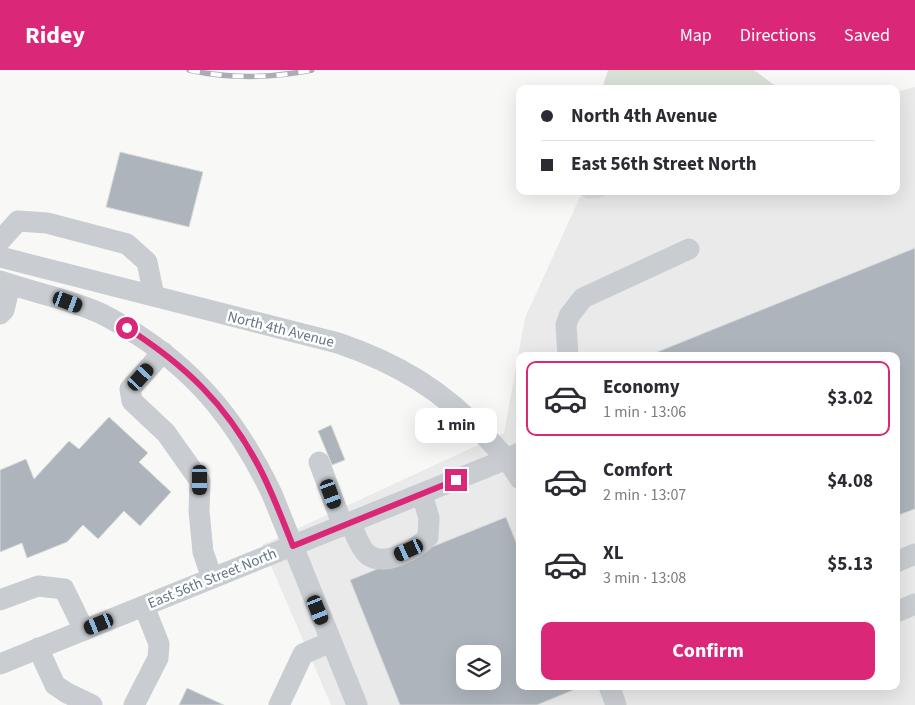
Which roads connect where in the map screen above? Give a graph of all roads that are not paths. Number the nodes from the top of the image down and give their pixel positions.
1 (0, 241) edge
2 (689, 249) dead end
3 (0, 257) edge
4 (5, 283) edge
5 (154, 296) junction
6 (0, 314) edge
7 (163, 352) junction
8 (568, 352) edge
9 (514, 456) edge
10 (319, 462) dead end
11 (422, 494) junction
12 (346, 524) junction
13 (293, 546) junction
14 (915, 554) edge
15 (900, 560) edge
16 (212, 578) junction
17 (0, 600) edge
18 (915, 604) edge
19 (144, 606) junction
20 (900, 610) edge
21 (84, 630) junction
22 (331, 642) junction
23 (38, 648) junction
24 (0, 664) edge
25 (610, 690) edge
26 (92, 705) edge
27 (134, 705) edge
28 (279, 705) edge
29 (357, 705) edge
30 (616, 705) edge

1 - 5 street
2 - 8 street
3 - 5 street, North 4th Avenue
4 - 6 street
4 - 7 street
5 - 9 street, North 4th Avenue
7 - 13 street
7 - 16 street
9 - 11 street, East 56th Street North
10 - 12 street
11 - 12 street, East 56th Street North
11 - 12 street
12 - 13 street, East 56th Street North
13 - 16 street, East 56th Street North
13 - 22 street
14 - 15 street
16 - 19 street, East 56th Street North
17 - 21 street
18 - 20 street
19 - 21 street, East 56th Street North
19 - 27 street
21 - 23 street, East 56th Street North
22 - 28 street
22 - 29 street
23 - 24 street, East 56th Street North
23 - 26 street
25 - 30 street

